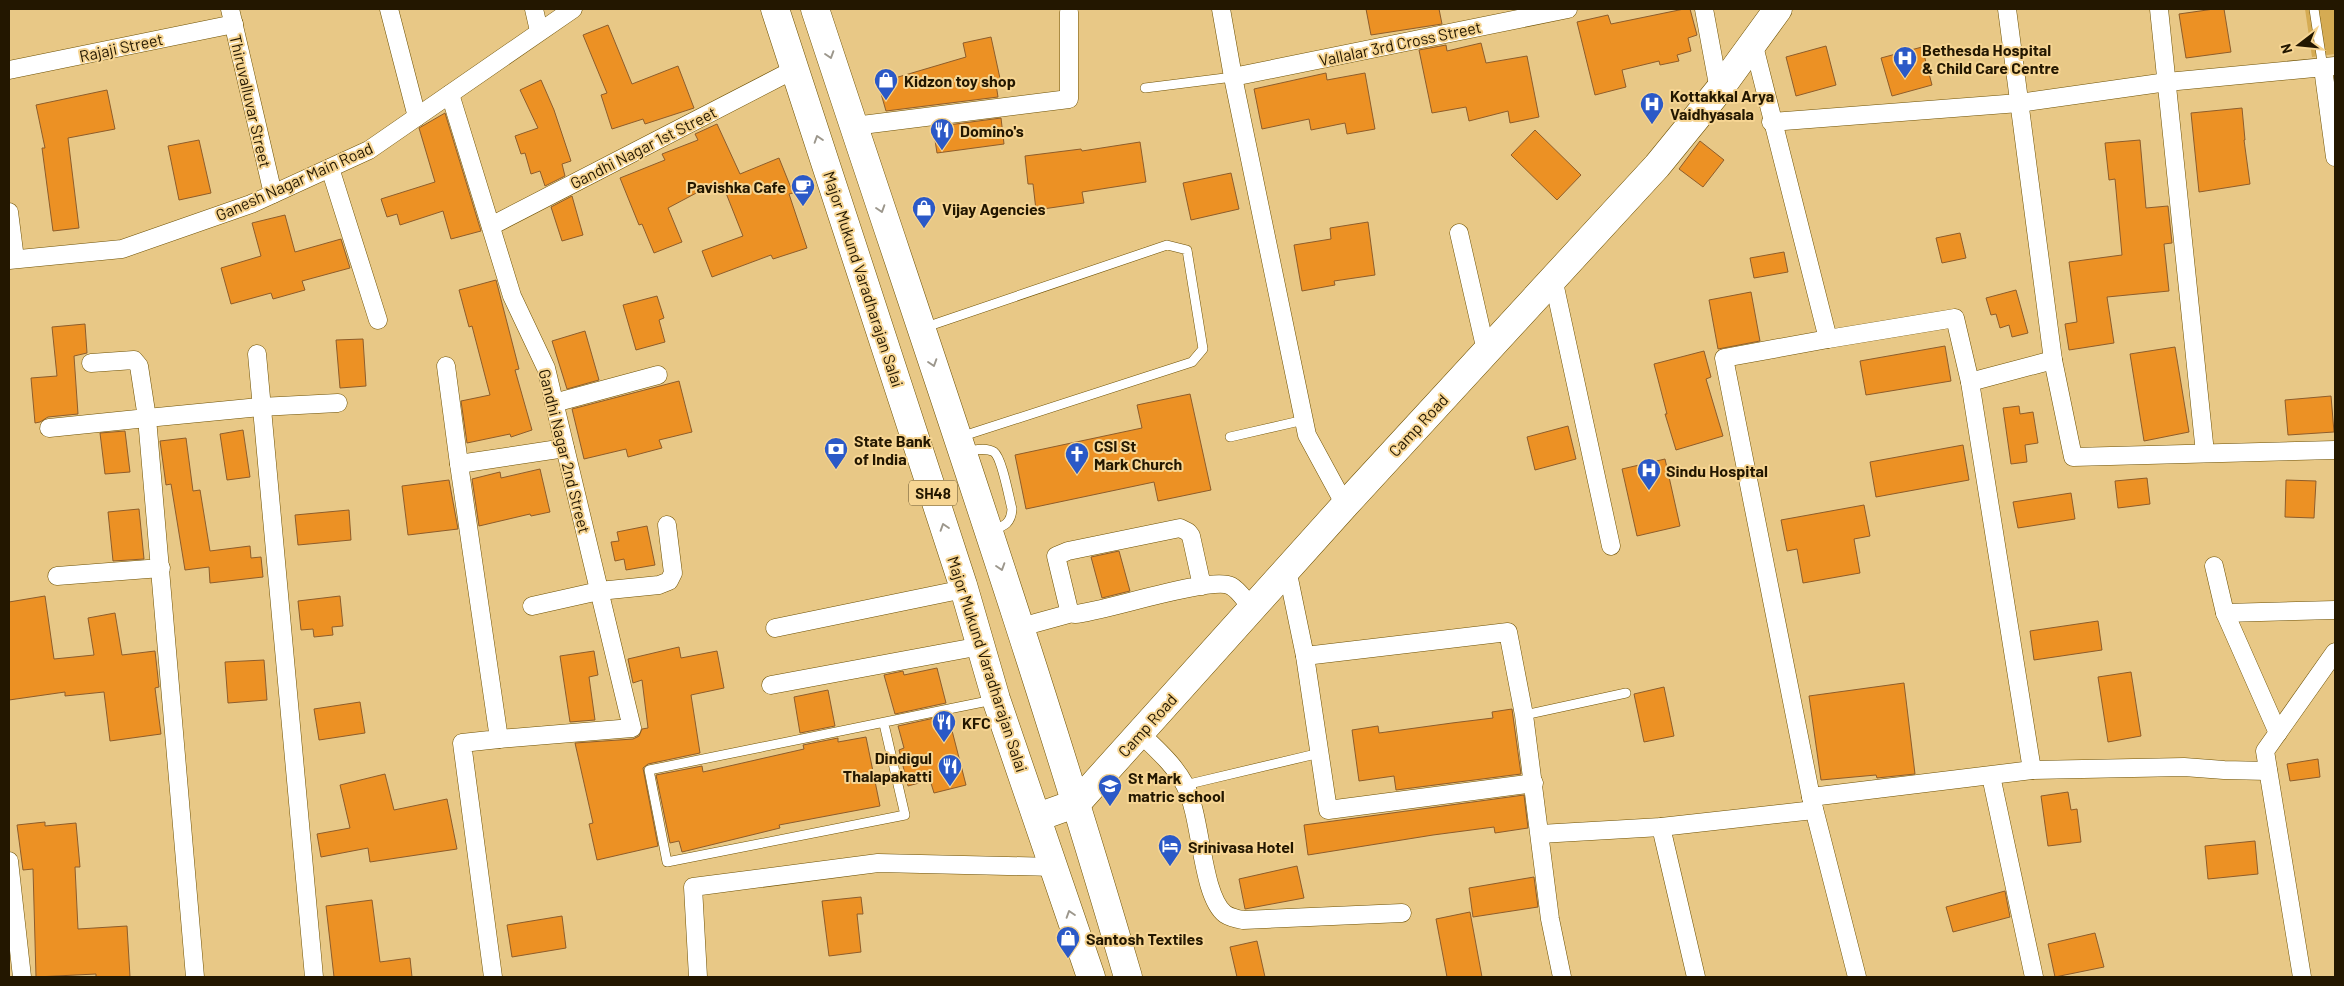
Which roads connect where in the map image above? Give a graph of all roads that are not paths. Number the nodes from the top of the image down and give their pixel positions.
1 (389, 9) edge
2 (534, 9) edge
3 (573, 9) edge
4 (775, 9) edge
5 (815, 9) edge
6 (1221, 9) edge
7 (1566, 9) edge
8 (1704, 9) edge
9 (1778, 9) edge
10 (2008, 9) edge
11 (2159, 9) edge
12 (2314, 9) edge
13 (1069, 12) dead end
14 (232, 16) edge
15 (539, 31) junction
16 (1753, 42) junction
17 (2329, 67) edge
18 (795, 69) junction
19 (9, 70) edge
20 (1232, 77) junction
21 (2167, 82) junction
22 (1145, 88) dead end
23 (1720, 90) junction
24 (450, 94) junction
25 (2019, 103) junction
26 (417, 117) junction
27 (1771, 122) junction
28 (854, 126) junction
29 (2335, 157) edge
30 (330, 168) junction
31 (272, 194) junction
32 (9, 212) edge
33 (491, 226) junction
34 (1459, 233) dead end
35 (12, 260) edge
36 (1553, 278) junction
37 (378, 320) dead end
38 (921, 329) junction
39 (1828, 339) junction
40 (1486, 351) junction
41 (257, 354) dead end
42 (2053, 360) junction
43 (91, 362) dead end
44 (446, 366) dead end
45 (658, 375) dead end
46 (1970, 382) junction
47 (338, 403) dead end
48 (554, 403) junction
49 (260, 407) junction
50 (147, 418) junction
51 (1304, 420) junction
52 (49, 428) dead end
53 (1230, 436) dead end
54 (960, 445) junction
55 (565, 448) junction
56 (2335, 450) edge
57 (2204, 453) junction
58 (460, 464) junction
59 (1345, 505) junction
60 (667, 525) dead end
61 (1611, 546) dead end
62 (2214, 566) dead end
63 (161, 568) junction
64 (1287, 569) junction
65 (57, 576) dead end
66 (1202, 586) junction
67 (964, 589) junction
68 (599, 591) junction
69 (532, 606) dead end
70 (1252, 608) junction
71 (2335, 610) edge
72 (1072, 613) junction
73 (2225, 613) junction
74 (1021, 627) junction
75 (775, 628) dead end
76 (981, 646) junction
77 (2335, 654) edge
78 (1305, 656) junction
79 (771, 685) dead end
80 (1626, 693) dead end
81 (996, 699) junction
82 (1524, 715) junction
83 (884, 724) junction
84 (1140, 733) junction
85 (2278, 733) junction
86 (499, 739) junction
87 (1320, 753) junction
88 (2032, 770) junction
89 (2268, 770) junction
90 (1991, 776) junction
91 (1534, 783) junction
92 (1186, 786) junction
93 (1077, 803) junction
94 (1813, 804) junction
95 (1038, 817) junction
96 (1661, 827) junction
97 (1540, 834) junction
98 (9, 861) edge
99 (1055, 867) junction
100 (1402, 913) dead end
101 (22, 977) edge
102 (195, 977) edge
103 (314, 977) edge
104 (493, 977) edge
105 (698, 977) edge
106 (1091, 977) edge
107 (1128, 977) edge
108 (1562, 977) edge
109 (1696, 977) edge
110 (1857, 977) edge
111 (2034, 977) edge
112 (2302, 977) edge

1 - 26 street
2 - 15 street
3 - 15 street, Ganesh Nagar Main Road
4 - 18 main road, Major Mukund Varadharajan Salai / SH48
5 -> 28 main road, SH48
6 - 20 street
7 - 20 street, Vallalar 3rd Cross Street
8 - 23 street
9 - 16 main road, Camp Road
10 - 25 street
11 - 21 street
12 - 17 lane
13 - 28 street
14 - 19 street, Rajaji Street
14 - 31 street, Thiruvalluvar Street
15 - 24 street, Ganesh Nagar Main Road
16 - 23 main road, Camp Road
16 - 27 street
17 - 21 street
17 - 29 street
18 - 33 street, Gandhi Nagar 1st Street
67 -> 18 main road, Major Mukund Varadharajan Salai / SH48
20 - 22 lane
20 - 51 street
21 - 25 street
21 - 57 street
23 - 36 main road, Camp Road
24 - 26 street, Ganesh Nagar Main Road
24 - 33 street, Gandhi Nagar 2nd Street
25 - 27 street
25 - 42 street
26 - 30 street, Ganesh Nagar Main Road
27 - 39 street
28 -> 38 main road, SH48
30 - 31 street, Ganesh Nagar Main Road
30 - 37 street
31 - 35 street, Ganesh Nagar Main Road
32 - 35 street
33 - 48 street, Gandhi Nagar 2nd Street
34 - 40 street
36 - 40 main road, Camp Road
36 - 61 street
38 -> 54 main road, SH48
38 - 54 lane
39 - 46 street
39 - 94 street
40 - 59 main road, Camp Road
41 - 49 street
42 - 46 street
42 - 57 street
43 - 50 street
44 - 58 street
45 - 48 street
46 - 88 street
47 - 49 street
48 - 55 street, Gandhi Nagar 2nd Street
49 - 50 street
49 - 103 street
50 - 52 street
50 - 63 street
51 - 53 lane
51 - 59 street
54 -> 74 main road, SH48
55 - 58 street
55 - 68 street, Gandhi Nagar 2nd Street
56 - 57 street
58 - 86 street
59 - 64 main road, Camp Road
60 - 68 street
62 - 73 street
63 - 65 street
63 - 102 street
64 - 70 main road, Camp Road
64 - 78 street
66 - 70 street
66 - 72 street
66 - 72 street
67 - 75 street
67 - 76 main road, Major Mukund Varadharajan Salai / SH48
68 - 69 street
68 - 86 street, Gandhi Nagar 2nd Street
70 - 84 main road, Camp Road
71 - 73 street
72 - 74 street
73 - 85 street
74 - 93 main road, SH48
76 - 79 street
76 - 81 main road, Major Mukund Varadharajan Salai / SH48
77 - 85 street
78 - 82 street
78 - 87 street
80 - 82 lane
81 - 83 lane
81 - 95 main road, Major Mukund Varadharajan Salai / SH48
82 - 91 street
83 - 83 lane
84 - 92 street
84 - 93 main road, Camp Road
85 - 89 street
86 - 104 street
87 - 91 street
87 - 92 lane
88 - 89 street
88 - 90 street
89 - 112 street
90 - 94 street
90 - 111 street
91 - 97 street
92 - 100 street
93 - 95 main road, Camp Road
93 - 107 main road, SH48
94 - 96 street
94 - 110 street
95 - 99 main road, Major Mukund Varadharajan Salai / SH48
96 - 97 street
96 - 109 street
97 - 108 street
98 - 101 street
99 - 105 street
106 -> 99 main road, Major Mukund Varadharajan Salai / SH48

